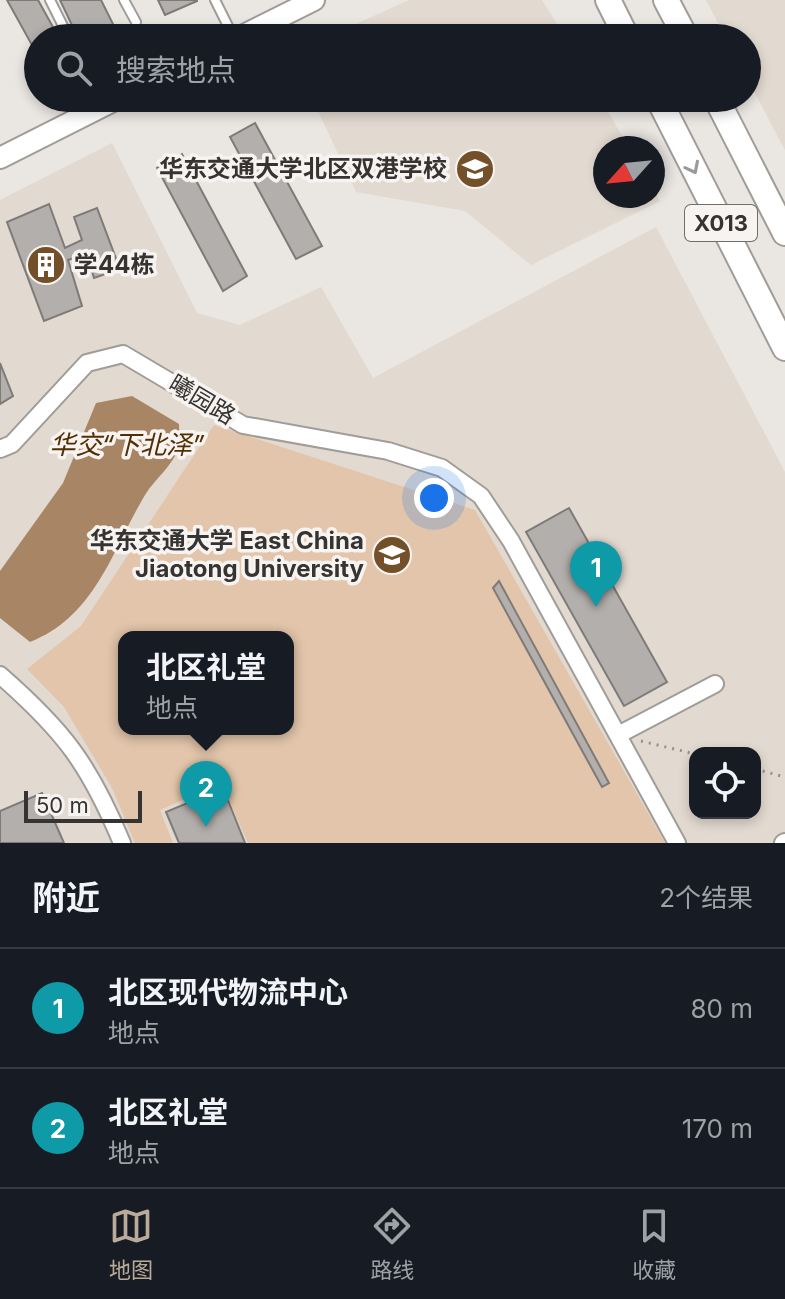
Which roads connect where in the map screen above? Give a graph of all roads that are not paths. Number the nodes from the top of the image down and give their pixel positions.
1 (50, 0) edge
2 (124, 0) edge
3 (215, 0) edge
4 (314, 0) edge
5 (608, 0) edge
6 (666, 0) edge
7 (136, 22) dead end
8 (62, 24) edge
9 (228, 24) edge
10 (265, 24) edge
11 (620, 24) edge
12 (679, 24) edge
13 (91, 112) edge
14 (665, 112) edge
15 (723, 112) edge
16 (0, 158) edge
17 (785, 233) edge
18 (785, 348) edge
19 (0, 449) edge
20 (0, 675) edge
21 (715, 684) dead end
22 (618, 735) junction
23 (122, 843) edge
24 (677, 843) edge

1 - 8 lane
2 - 7 lane
3 - 9 lane
4 - 10 street
5 - 11 main road
6 - 12 main road
13 - 16 street
14 -> 18 main road, X013
15 - 17 main road, X013
19 - 22 street, 曦园路
20 - 23 street
21 - 22 street
22 - 24 street

